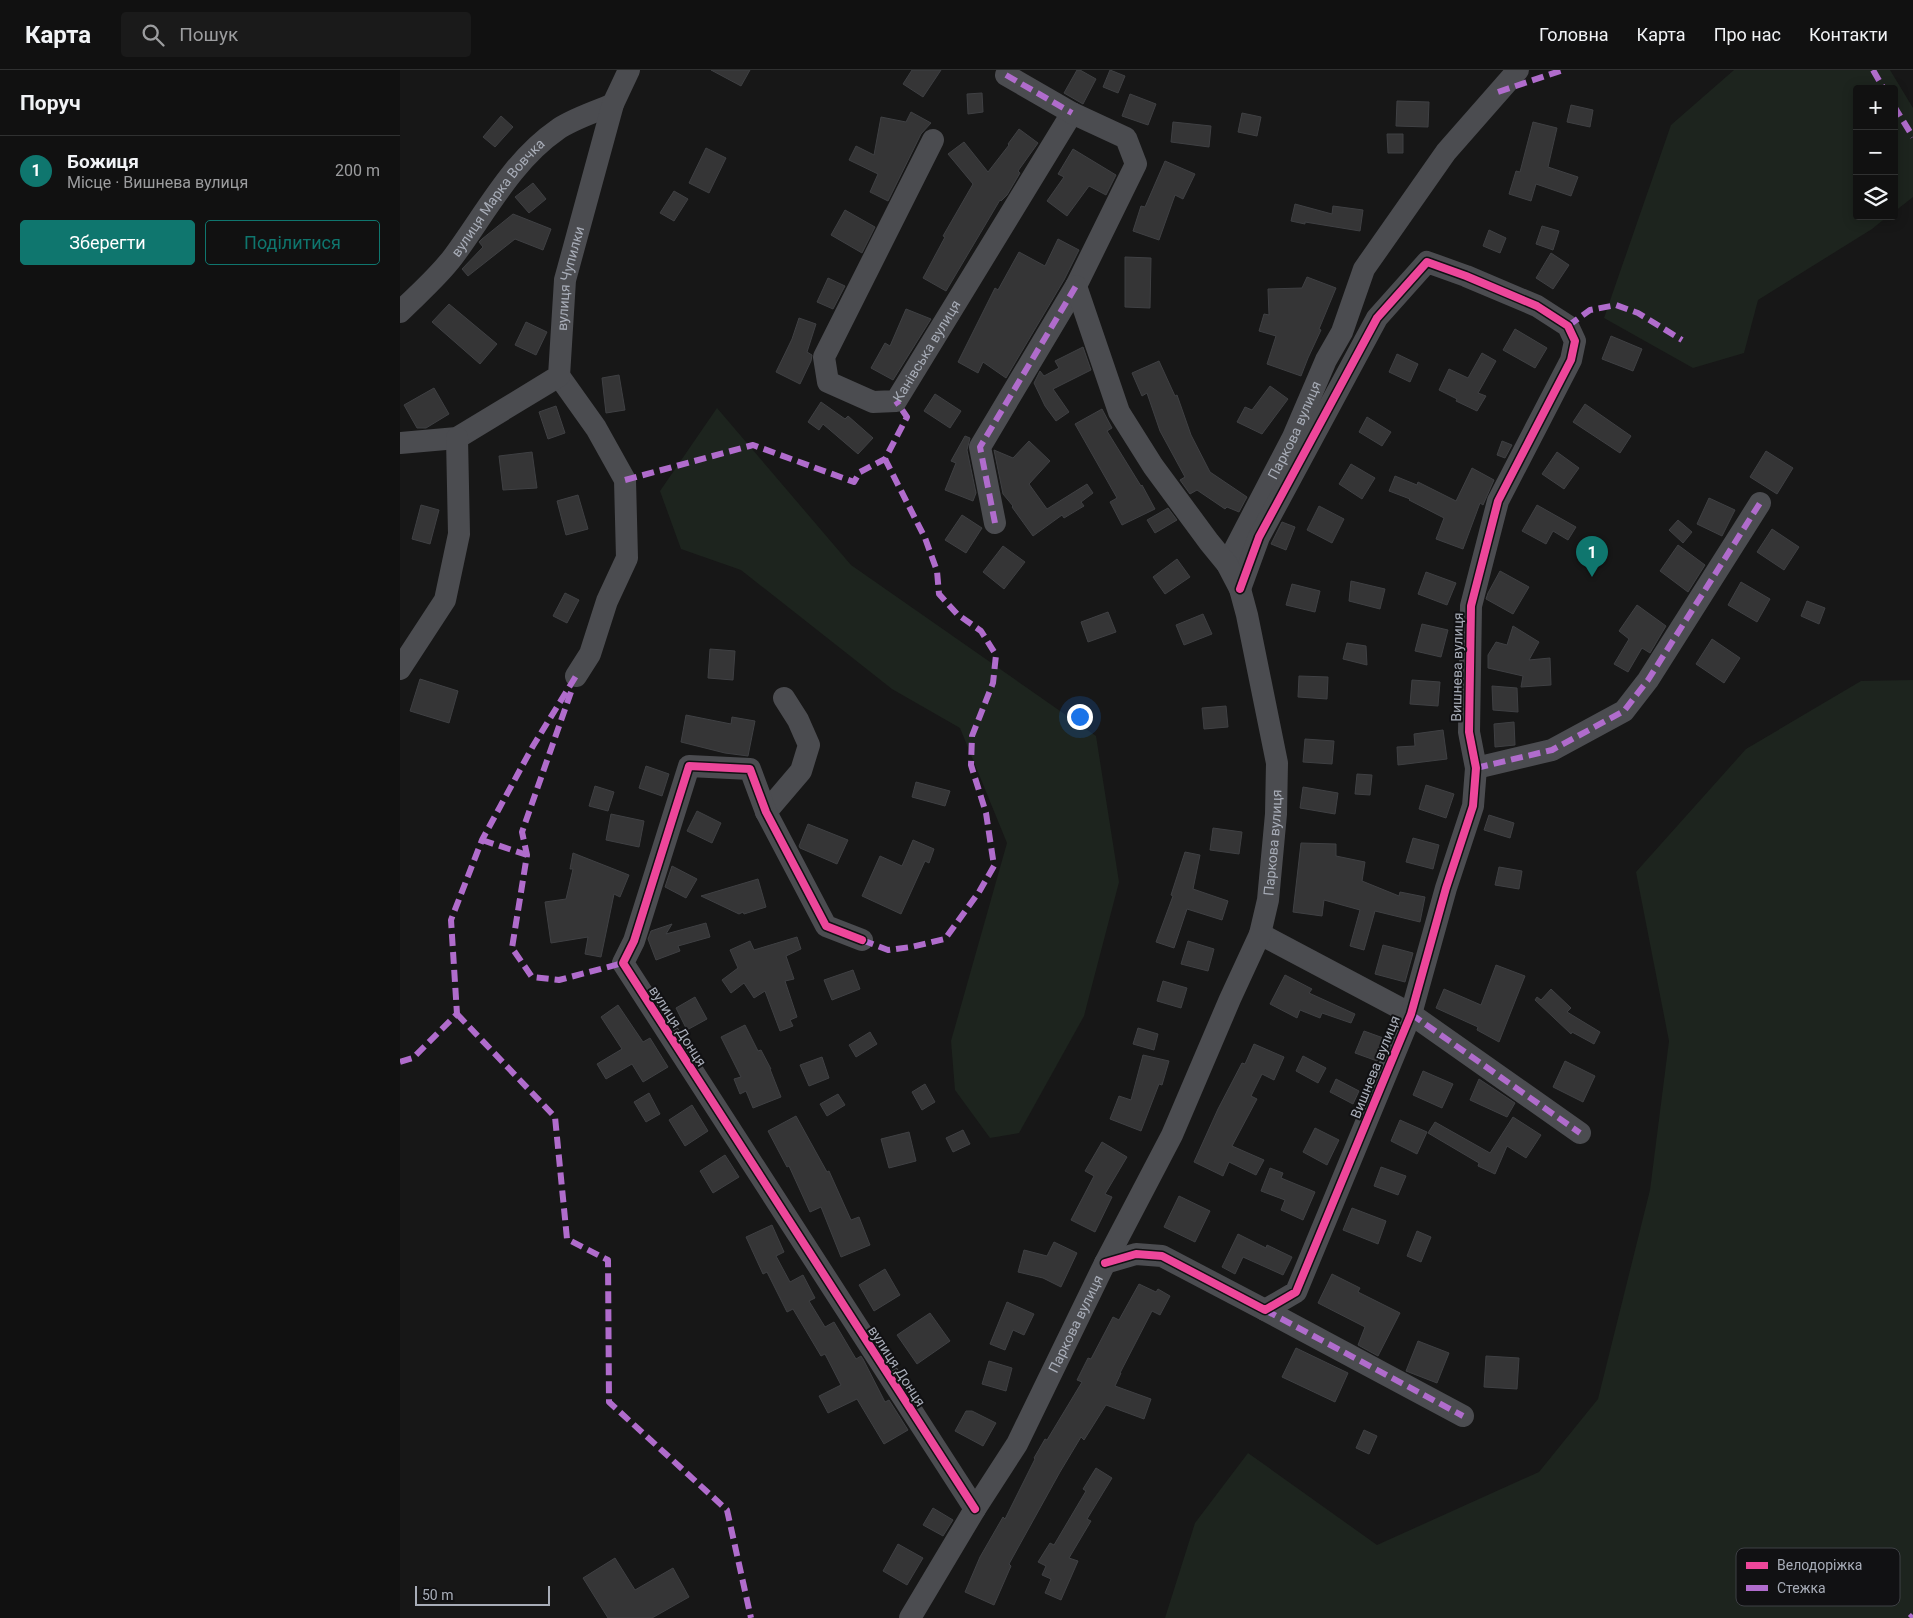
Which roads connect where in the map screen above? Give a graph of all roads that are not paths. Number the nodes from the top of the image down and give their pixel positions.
1 (629, 70) edge
2 (1518, 70) edge
3 (1006, 74) dead end
4 (613, 104) junction
5 (1072, 113) junction
6 (933, 140) dead end
7 (1076, 286) junction
8 (400, 312) edge
9 (1378, 318) junction
10 (1342, 332) junction
11 (559, 376) junction
12 (457, 438) junction
13 (400, 443) edge
14 (1760, 503) dead end
15 (994, 523) dead end
16 (1228, 564) junction
17 (1240, 589) junction
18 (400, 669) edge
19 (576, 676) dead end
20 (784, 698) dead end
21 (1476, 768) junction
22 (766, 812) junction
23 (1260, 934) junction
24 (862, 940) dead end
25 (1411, 1014) junction
26 (1580, 1133) dead end
27 (1105, 1263) junction
28 (1266, 1310) junction
29 (1463, 1416) dead end
30 (975, 1509) junction
31 (910, 1618) edge

1 - 4 street, вулиця Чупилки
2 - 10 street, Паркова вулиця
3 - 5 street
4 - 8 street, вулиця Марка Вовчка
4 - 11 street, вулиця Чупилки
5 - 6 street, Канівська вулиця
5 - 7 street
7 - 15 street
7 - 16 street
9 - 10 street
9 - 17 street, Вишнева вулиця
9 - 21 street, Вишнева вулиця
10 - 16 street, Паркова вулиця
11 - 12 street
11 - 19 street
12 - 13 street
12 - 18 street
14 - 21 street
16 - 17 street, Паркова вулиця
17 - 23 street, Паркова вулиця
20 - 22 street
21 - 25 street, Вишнева вулиця
22 - 24 street, вулиця Донця
22 - 30 street, вулиця Донця
23 - 25 street
23 - 27 street, Паркова вулиця
25 - 26 street
25 - 28 street, Вишнева вулиця
27 - 28 street
27 - 30 street, Паркова вулиця
28 - 29 street
30 - 31 street, Паркова вулиця

